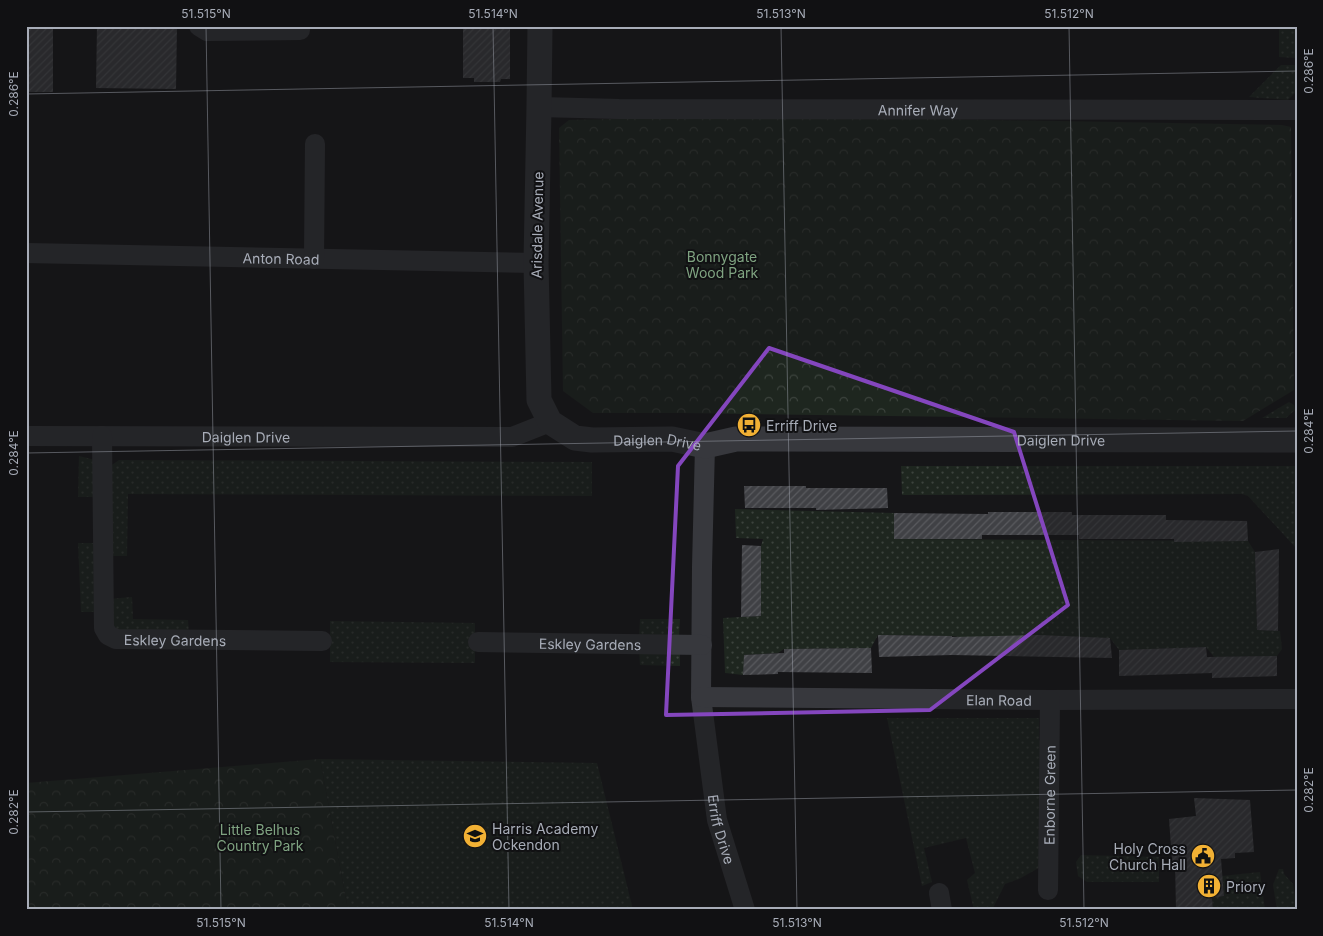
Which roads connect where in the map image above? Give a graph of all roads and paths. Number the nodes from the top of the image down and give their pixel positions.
1 (199, 26) edge
2 (540, 26) edge
3 (300, 30) dead end
4 (540, 107) junction
5 (1297, 110) edge
6 (315, 144) dead end
7 (26, 254) edge
8 (314, 259) junction
9 (536, 263) junction
10 (550, 422) junction
11 (26, 436) edge
12 (102, 436) junction
13 (1297, 440) edge
14 (705, 446) junction
15 (322, 641) dead end
16 (478, 642) dead end
17 (702, 646) junction
18 (701, 697) junction
19 (1297, 699) edge
20 (1050, 700) junction
21 (1048, 890) dead end
22 (745, 910) edge

1 - 3 street
2 - 4 street, Arisdale Avenue
4 - 5 street, Annifer Way
4 - 9 street, Arisdale Avenue
6 - 8 street
7 - 8 street, Anton Road
8 - 9 street, Anton Road
9 - 10 street, Arisdale Avenue
10 - 12 street, Daiglen Drive
10 - 14 street, Daiglen Drive
11 - 12 street, Daiglen Drive
12 - 15 street, Eskley Gardens
13 - 14 street, Daiglen Drive
14 - 17 street, Erriff Drive
16 - 17 street, Eskley Gardens
17 - 18 street, Erriff Drive
18 - 20 street, Elan Road
18 - 22 street, Erriff Drive
19 - 20 street, Elan Road
20 - 21 street, Enborne Green

